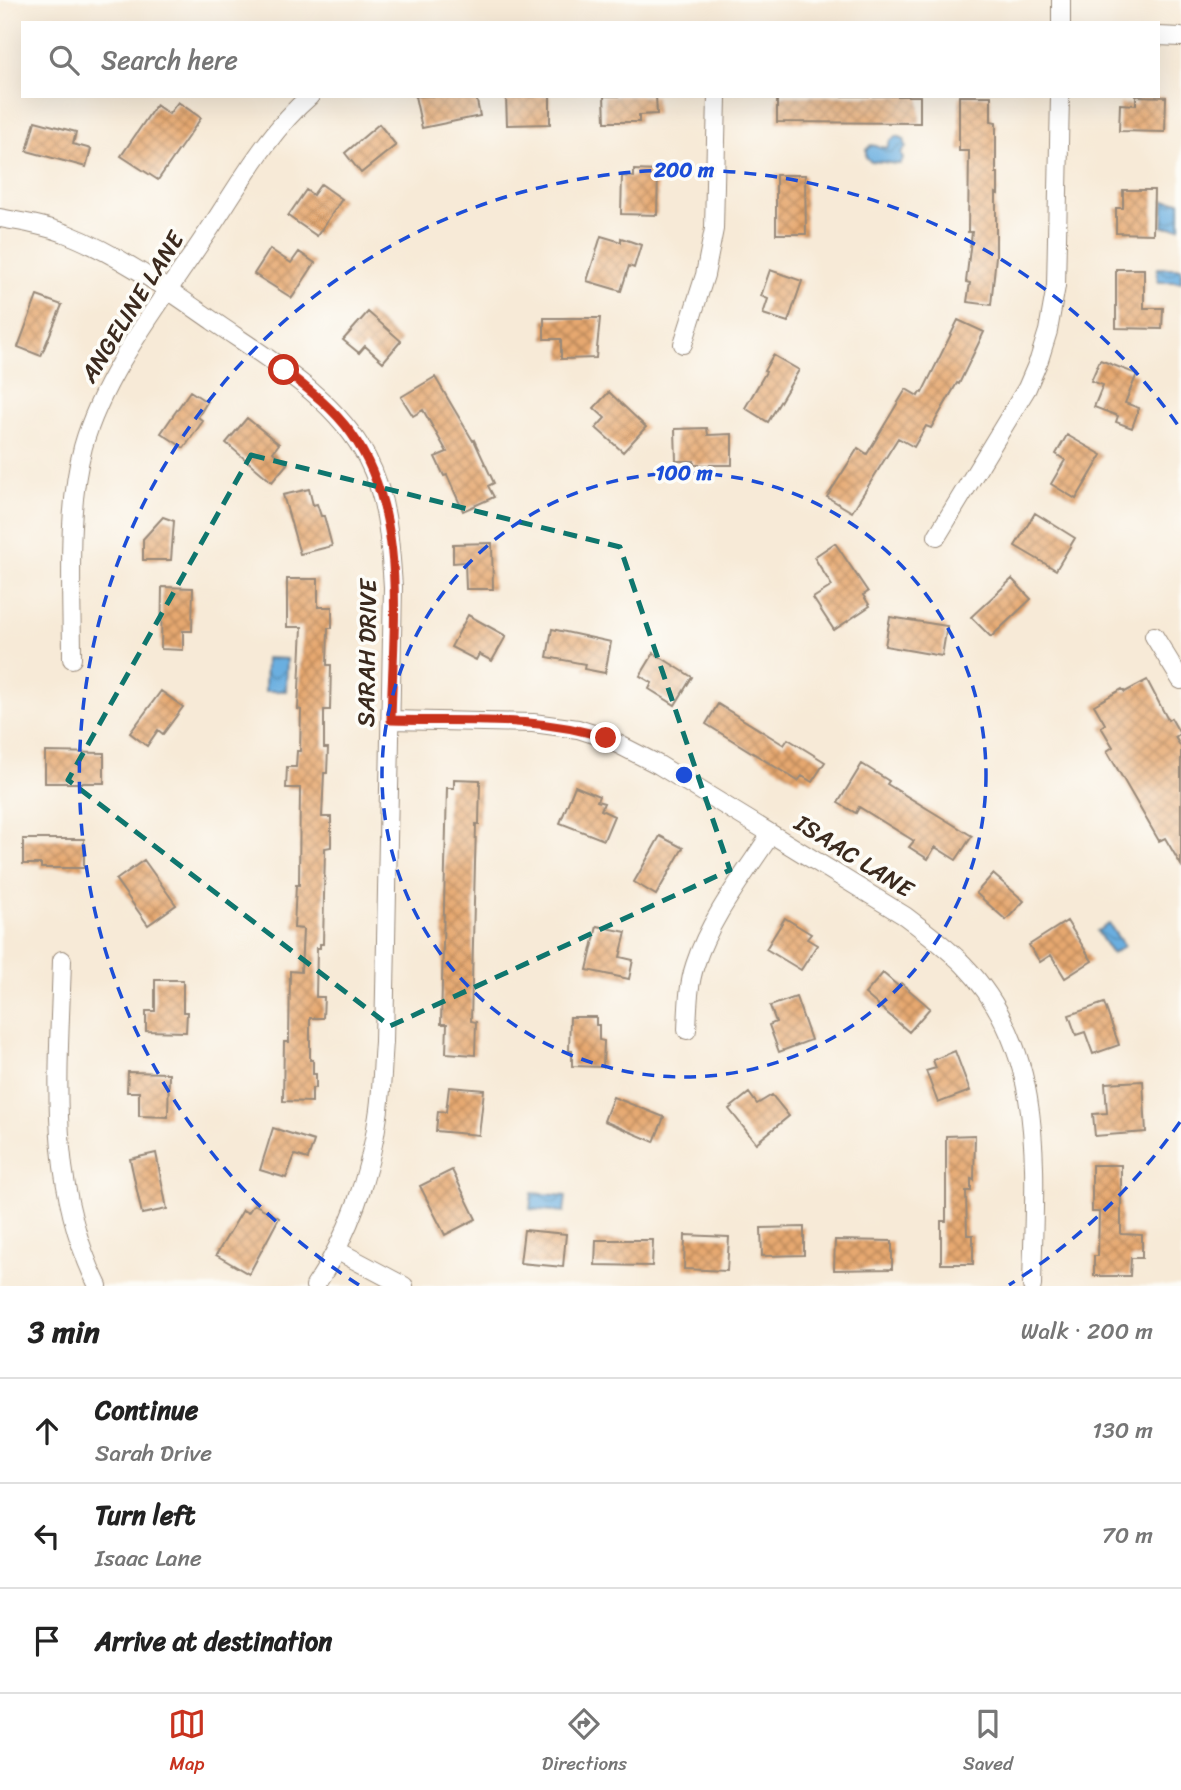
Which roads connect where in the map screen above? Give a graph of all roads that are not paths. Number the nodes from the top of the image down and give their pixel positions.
1 (1061, 0) edge
2 (1061, 21) edge
3 (1160, 36) edge
4 (1181, 37) edge
5 (308, 98) edge
6 (718, 98) edge
7 (1060, 98) edge
8 (0, 218) edge
9 (169, 291) junction
10 (683, 344) dead end
11 (937, 536) dead end
12 (1154, 636) dead end
13 (72, 659) dead end
14 (1181, 680) edge
15 (391, 720) junction
16 (771, 834) junction
17 (62, 960) dead end
18 (687, 1030) dead end
19 (337, 1250) junction
20 (98, 1286) edge
21 (315, 1286) edge
22 (404, 1286) edge
23 (1032, 1286) edge

1 - 2 street
3 - 4 street
5 - 9 street, ANGELINE LANE
6 - 10 street
7 - 11 street
8 - 9 street, SARAH DRIVE
9 - 13 street, ANGELINE LANE
9 - 15 street, SARAH DRIVE
12 - 14 street
15 - 16 street, ISAAC LANE
15 - 19 street, SARAH DRIVE
16 - 18 street
16 - 23 street, ISAAC LANE
17 - 20 street
19 - 21 street, SARAH DRIVE
19 - 22 street

